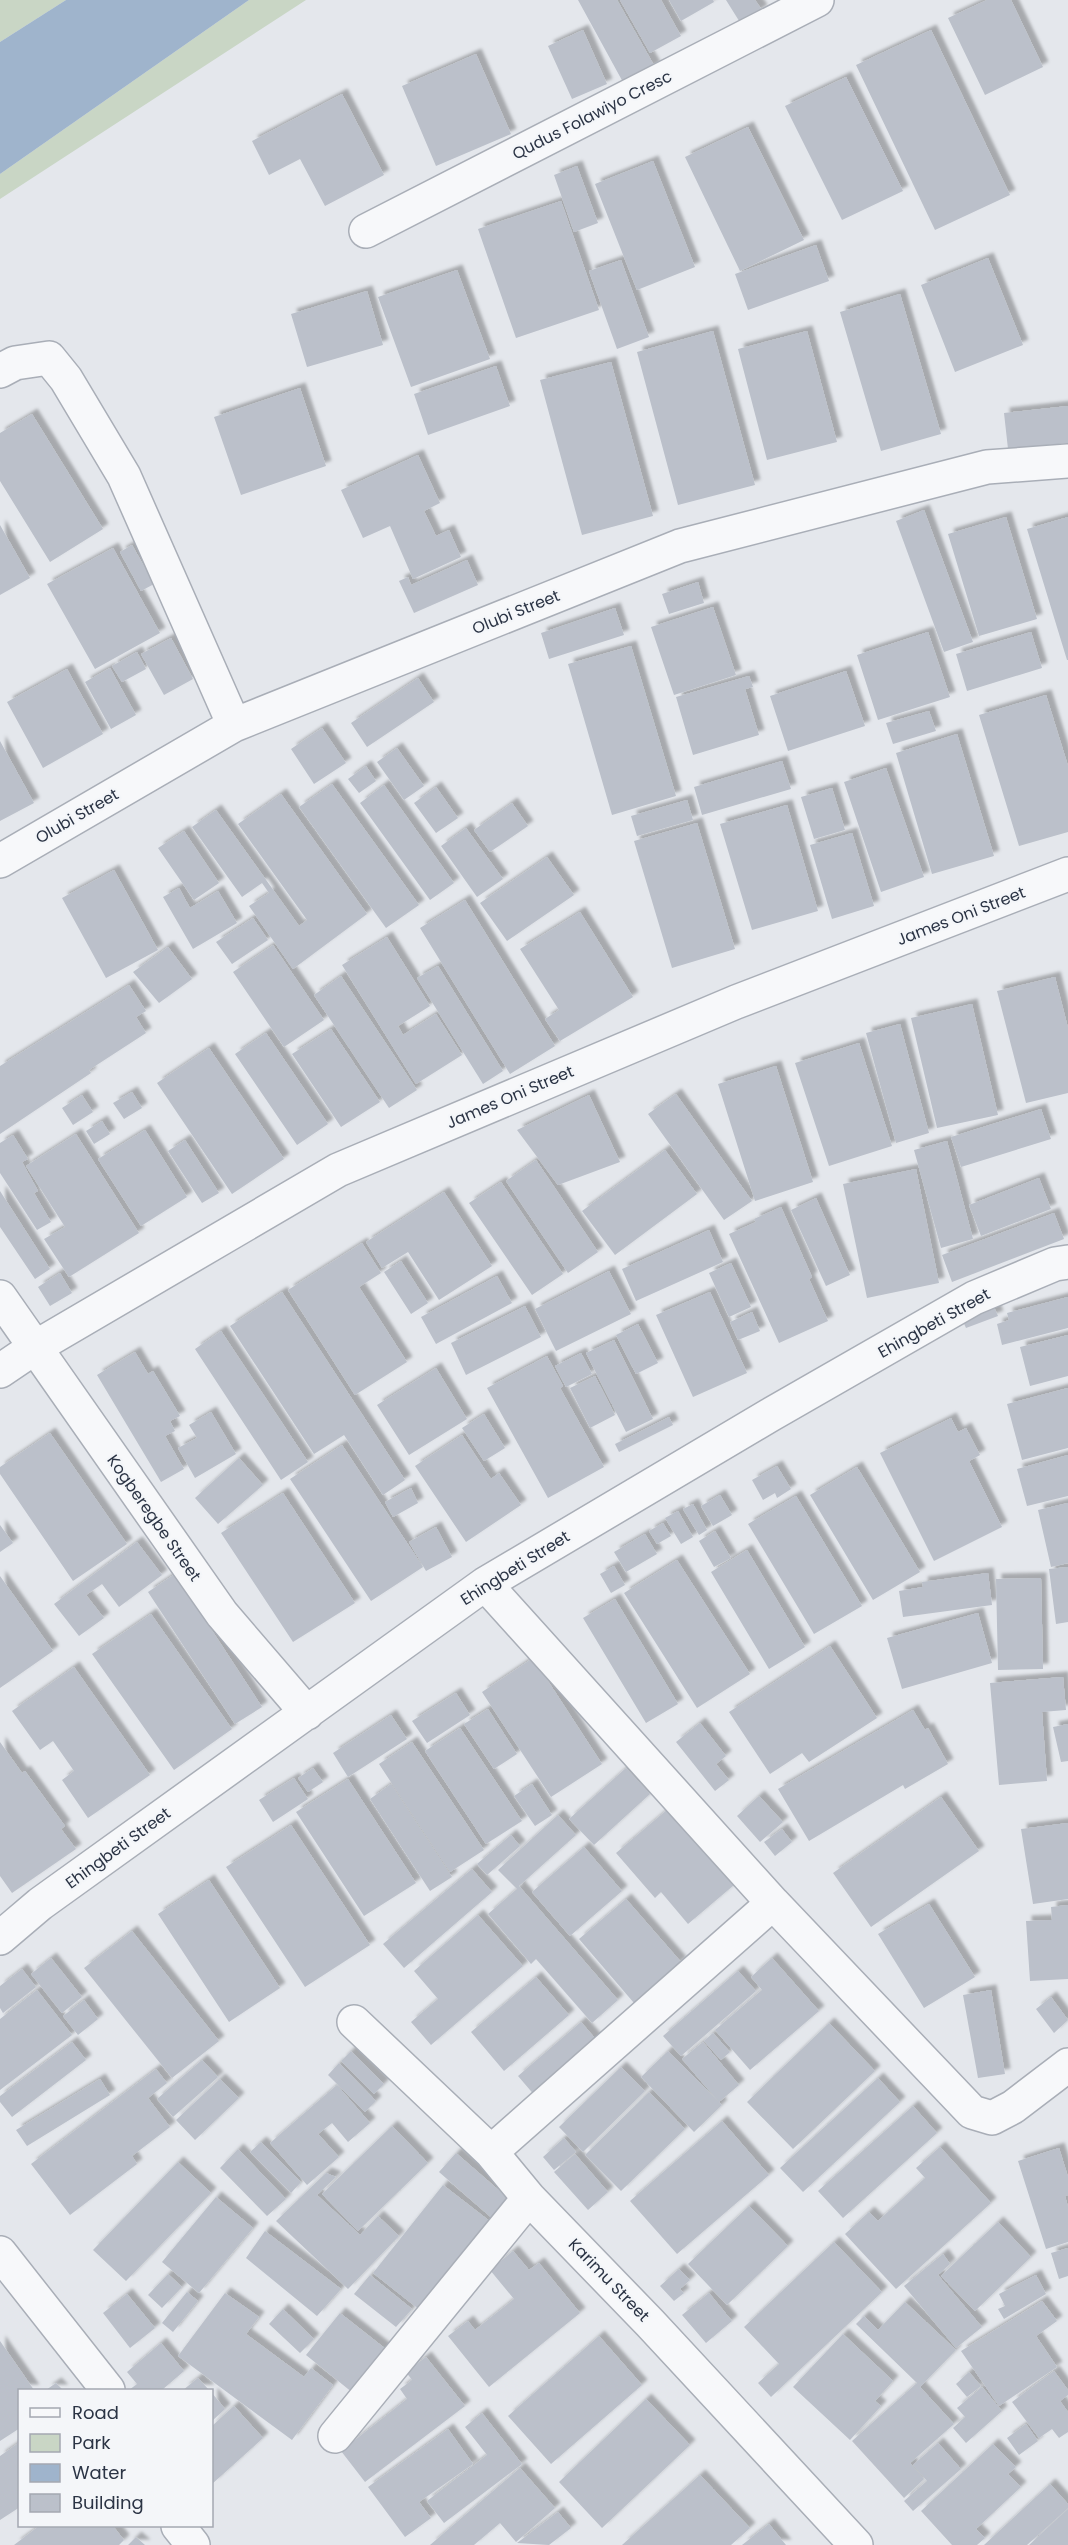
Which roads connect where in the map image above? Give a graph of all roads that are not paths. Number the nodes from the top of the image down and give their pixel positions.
1 (817, 0) edge
2 (366, 231) dead end
3 (0, 371) edge
4 (1068, 461) edge
5 (234, 725) junction
6 (0, 861) edge
7 (1068, 874) edge
8 (1068, 1262) edge
9 (0, 1297) edge
10 (34, 1348) junction
11 (0, 1371) edge
12 (485, 1584) junction
13 (307, 1713) junction
14 (773, 1903) junction
15 (0, 1938) edge
16 (354, 2022) dead end
17 (1068, 2065) edge
18 (491, 2152) junction
19 (529, 2198) junction
20 (0, 2253) edge
21 (106, 2389) edge
22 (335, 2436) dead end
23 (179, 2527) edge
24 (193, 2545) edge
25 (856, 2545) edge

1 - 2 street, Qudus Folawiyo Cresc
3 - 5 street
4 - 5 street, Olubi Street
5 - 6 street, Olubi Street
7 - 10 street, James Oni Street
8 - 12 street, Ehingbeti Street
9 - 10 street
10 - 11 street
10 - 13 street, Kogberegbe Street
12 - 13 street, Ehingbeti Street
12 - 14 street
13 - 15 street, Ehingbeti Street
14 - 17 street
14 - 18 street
16 - 18 street, Karimu Street
18 - 19 street, Karimu Street
19 - 22 street
19 - 25 street, Karimu Street
20 - 21 street
23 - 24 street

